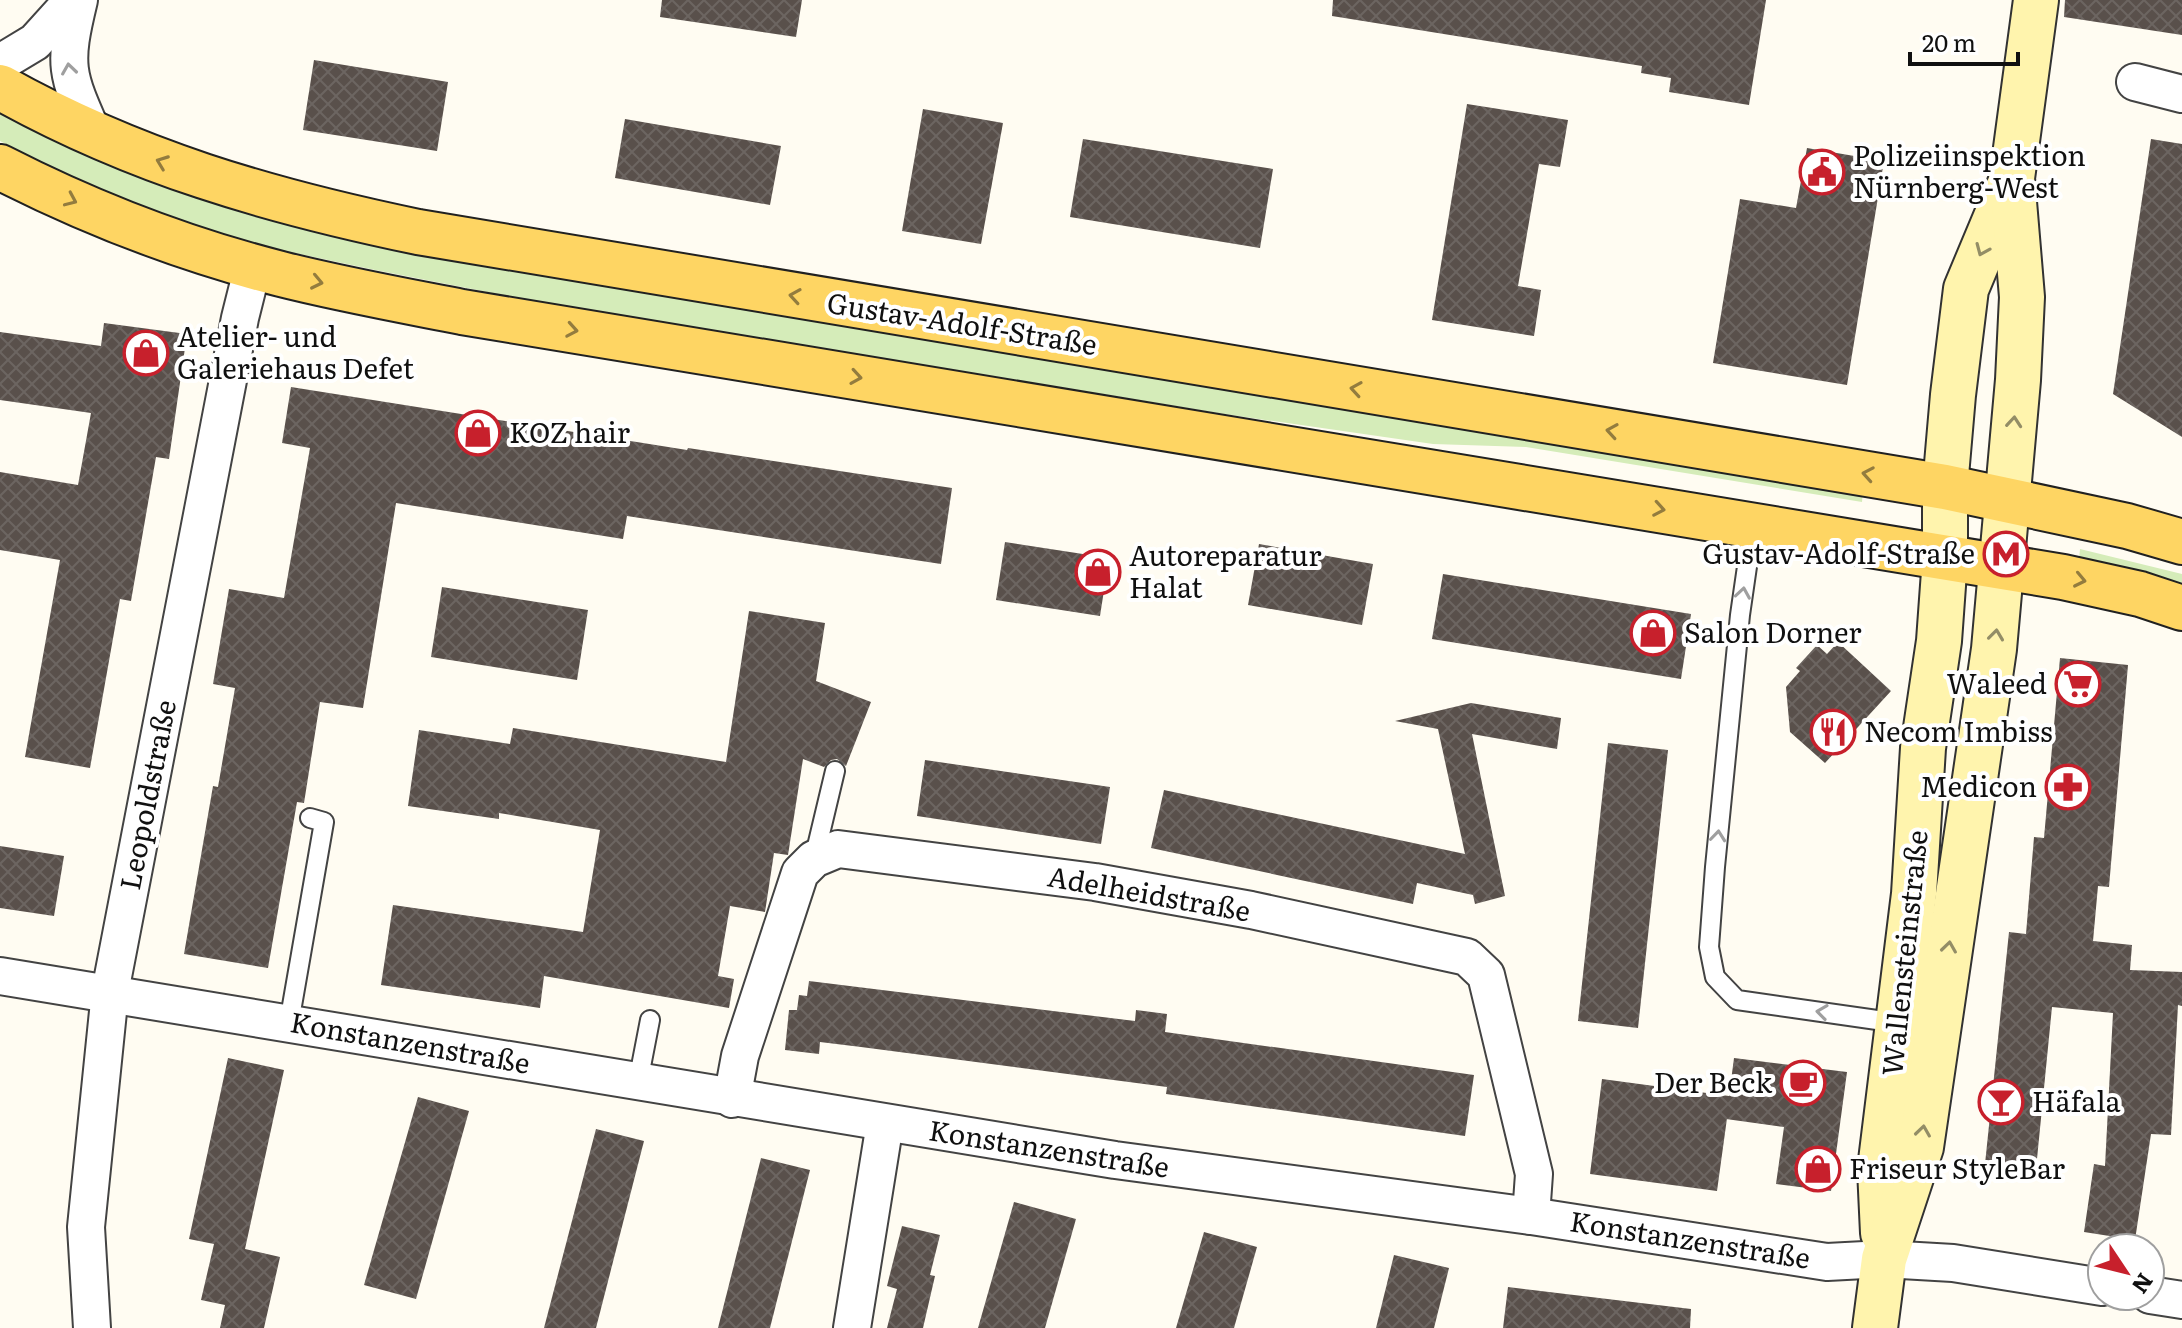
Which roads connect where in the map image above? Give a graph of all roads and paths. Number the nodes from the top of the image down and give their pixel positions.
1 (76, 0) edge
2 (2036, 0) edge
3 (0, 63) edge
4 (2135, 82) dead end
5 (0, 87) edge
6 (2182, 94) edge
7 (93, 134) junction
8 (0, 167) edge
9 (2012, 178) junction
10 (253, 266) junction
11 (1945, 487) junction
12 (2007, 500) junction
13 (1753, 525) junction
14 (2182, 542) edge
15 (1945, 558) junction
16 (2003, 567) junction
17 (2182, 608) edge
18 (835, 771) dead end
19 (310, 818) dead end
20 (814, 859) junction
21 (0, 976) edge
22 (110, 992) junction
23 (650, 1020) dead end
24 (289, 1023) junction
25 (1919, 1024) junction
26 (638, 1082) junction
27 (732, 1099) junction
28 (885, 1123) junction
29 (1531, 1216) junction
30 (1884, 1259) junction
31 (2086, 1284) edge
32 (92, 1328) edge
33 (852, 1328) edge
34 (1875, 1328) edge

1 - 3 street
7 -> 1 street
2 - 9 street, Wallensteinstraße
4 - 6 street
5 - 7 main road, Gustav-Adolf-Straße
11 -> 7 main road, Gustav-Adolf-Straße
8 -> 10 main road
9 -> 11 street, Wallensteinstraße
12 -> 9 street, Wallensteinstraße
10 -> 13 main road
10 - 22 street, Leopoldstraße
11 - 12 main road, Gustav-Adolf-Straße
11 - 15 street, Wallensteinstraße
12 - 14 main road, Gustav-Adolf-Straße
12 - 16 street, Wallensteinstraße
13 - 15 main road
25 -> 13 lane
15 - 16 main road
15 - 25 street, Wallensteinstraße
16 -> 17 main road
25 -> 16 street, Wallensteinstraße
18 - 20 lane
19 - 24 lane
20 - 27 street
20 - 29 street, Adelheidstraße
21 - 22 street, Konstanzenstraße
22 - 24 street, Konstanzenstraße
22 - 32 street, Leopoldstraße
23 - 26 lane
24 - 26 street, Konstanzenstraße
25 - 30 street, Wallensteinstraße
26 - 27 street, Konstanzenstraße
27 - 28 street, Konstanzenstraße
28 - 29 street, Konstanzenstraße
28 - 33 street
29 - 30 street, Konstanzenstraße
30 - 31 street, Konstanzenstraße
30 - 34 street, Wallensteinstraße

